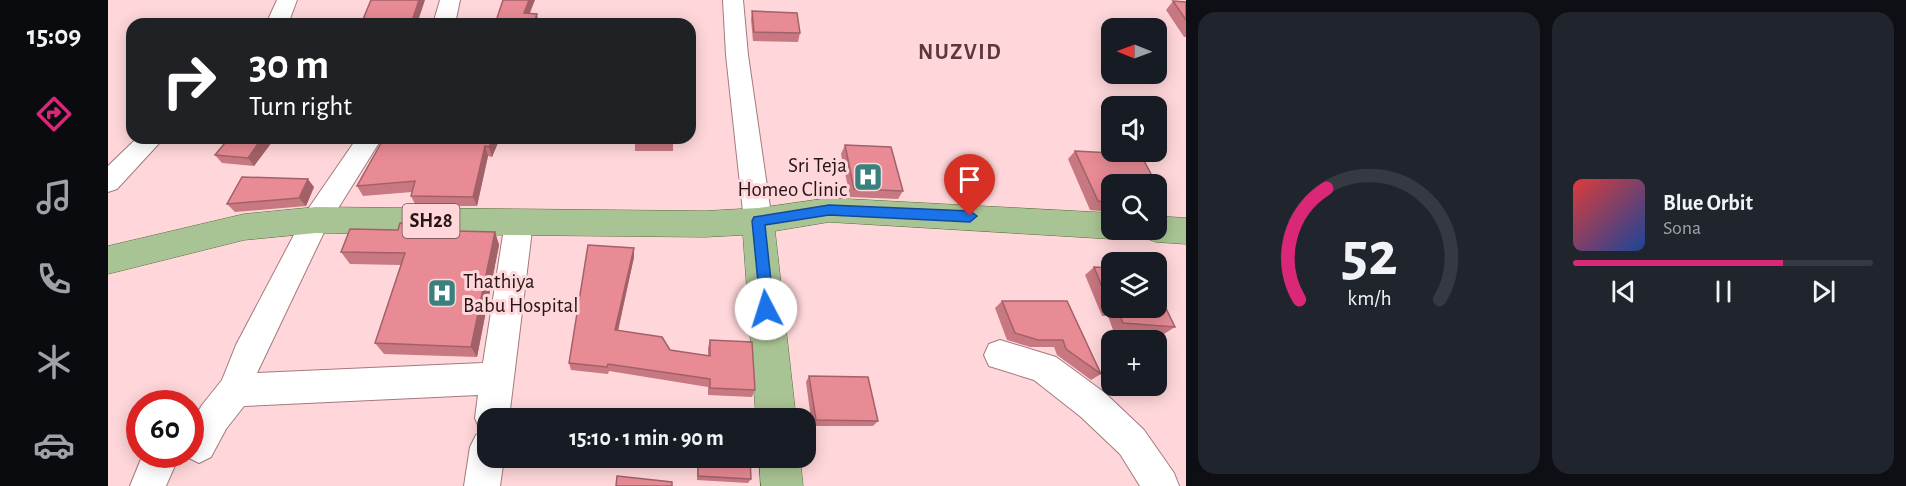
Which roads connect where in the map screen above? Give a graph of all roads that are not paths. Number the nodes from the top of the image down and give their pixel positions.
1 (287, 0) edge
2 (450, 0) edge
3 (733, 0) edge
4 (280, 18) edge
5 (446, 18) edge
6 (146, 144) edge
7 (366, 144) edge
8 (108, 182) edge
9 (316, 220) junction
10 (758, 221) junction
11 (519, 222) junction
12 (1101, 225) edge
13 (1167, 230) edge
14 (1186, 231) edge
15 (108, 260) edge
16 (1000, 355) dead end
17 (498, 378) junction
18 (235, 390) junction
19 (494, 408) edge
20 (775, 408) edge
21 (204, 436) edge
22 (156, 468) edge
23 (485, 468) edge
24 (781, 468) edge
25 (148, 486) edge
26 (482, 486) edge
27 (782, 486) edge
28 (1161, 486) edge

1 - 4 street
2 - 5 street
3 - 10 street
6 - 8 street
7 - 9 street
9 - 11 main road, SH28
9 - 15 main road, SH28
9 - 18 street
10 - 11 main road, SH28
10 - 12 main road, SH28
10 - 20 main road
11 - 17 street
13 - 14 main road
16 - 28 street
17 - 18 street
17 - 19 street
18 - 21 street
22 - 25 street
23 - 26 street
24 - 27 main road

